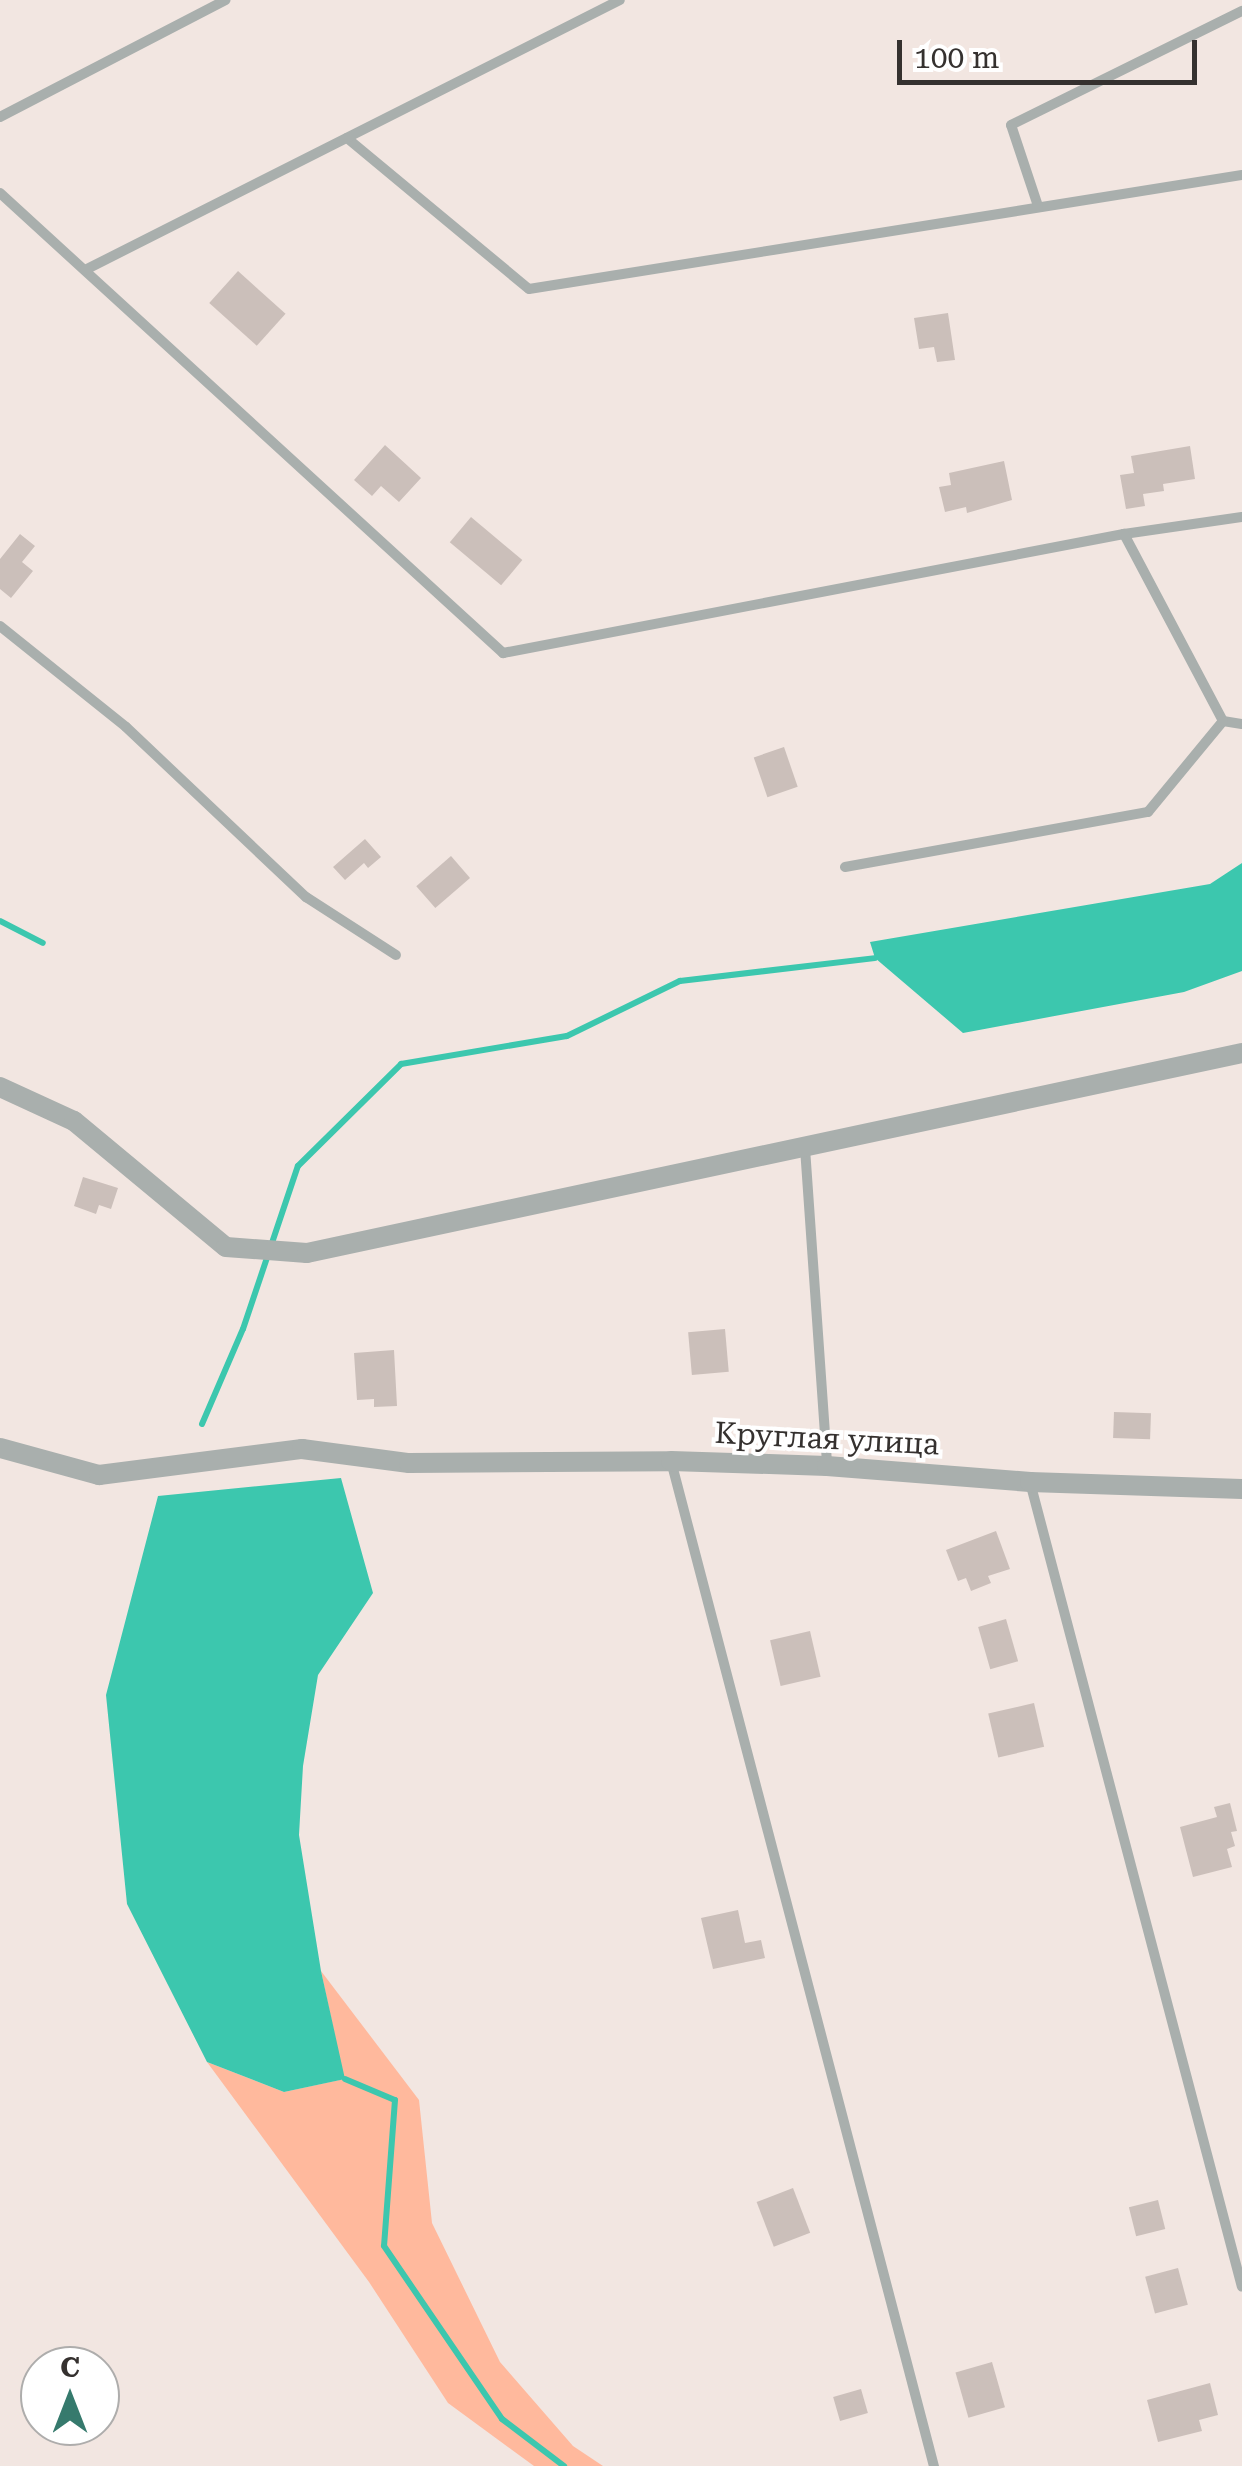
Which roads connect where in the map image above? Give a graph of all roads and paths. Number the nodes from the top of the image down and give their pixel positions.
1 (226, 0) edge
2 (620, 0) edge
3 (1242, 10) edge
4 (0, 117) edge
5 (347, 138) junction
6 (1242, 175) edge
7 (0, 192) edge
8 (1038, 206) junction
9 (84, 270) junction
10 (1242, 518) edge
11 (1124, 534) junction
12 (0, 626) edge
13 (1224, 720) junction
14 (1242, 724) edge
15 (845, 867) dead end
16 (396, 956) dead end
17 (1242, 1053) edge
18 (0, 1088) edge
19 (806, 1148) junction
20 (0, 1448) edge
21 (671, 1461) junction
22 (827, 1466) junction
23 (1030, 1482) junction
24 (1242, 1489) edge
25 (1242, 2287) edge
26 (934, 2466) edge

1 - 4 lane
2 - 5 lane
3 - 8 lane
5 - 8 lane
5 - 9 lane
6 - 8 lane
7 - 9 lane
9 - 11 lane
10 - 11 lane
11 - 13 lane
12 - 16 lane
13 - 14 lane
13 - 15 lane
17 - 19 street
18 - 19 street
19 - 22 lane
20 - 21 street, Круглая улица
21 - 22 street, Круглая улица
21 - 26 lane
22 - 23 street, Круглая улица
23 - 24 street, Круглая улица
23 - 25 lane

